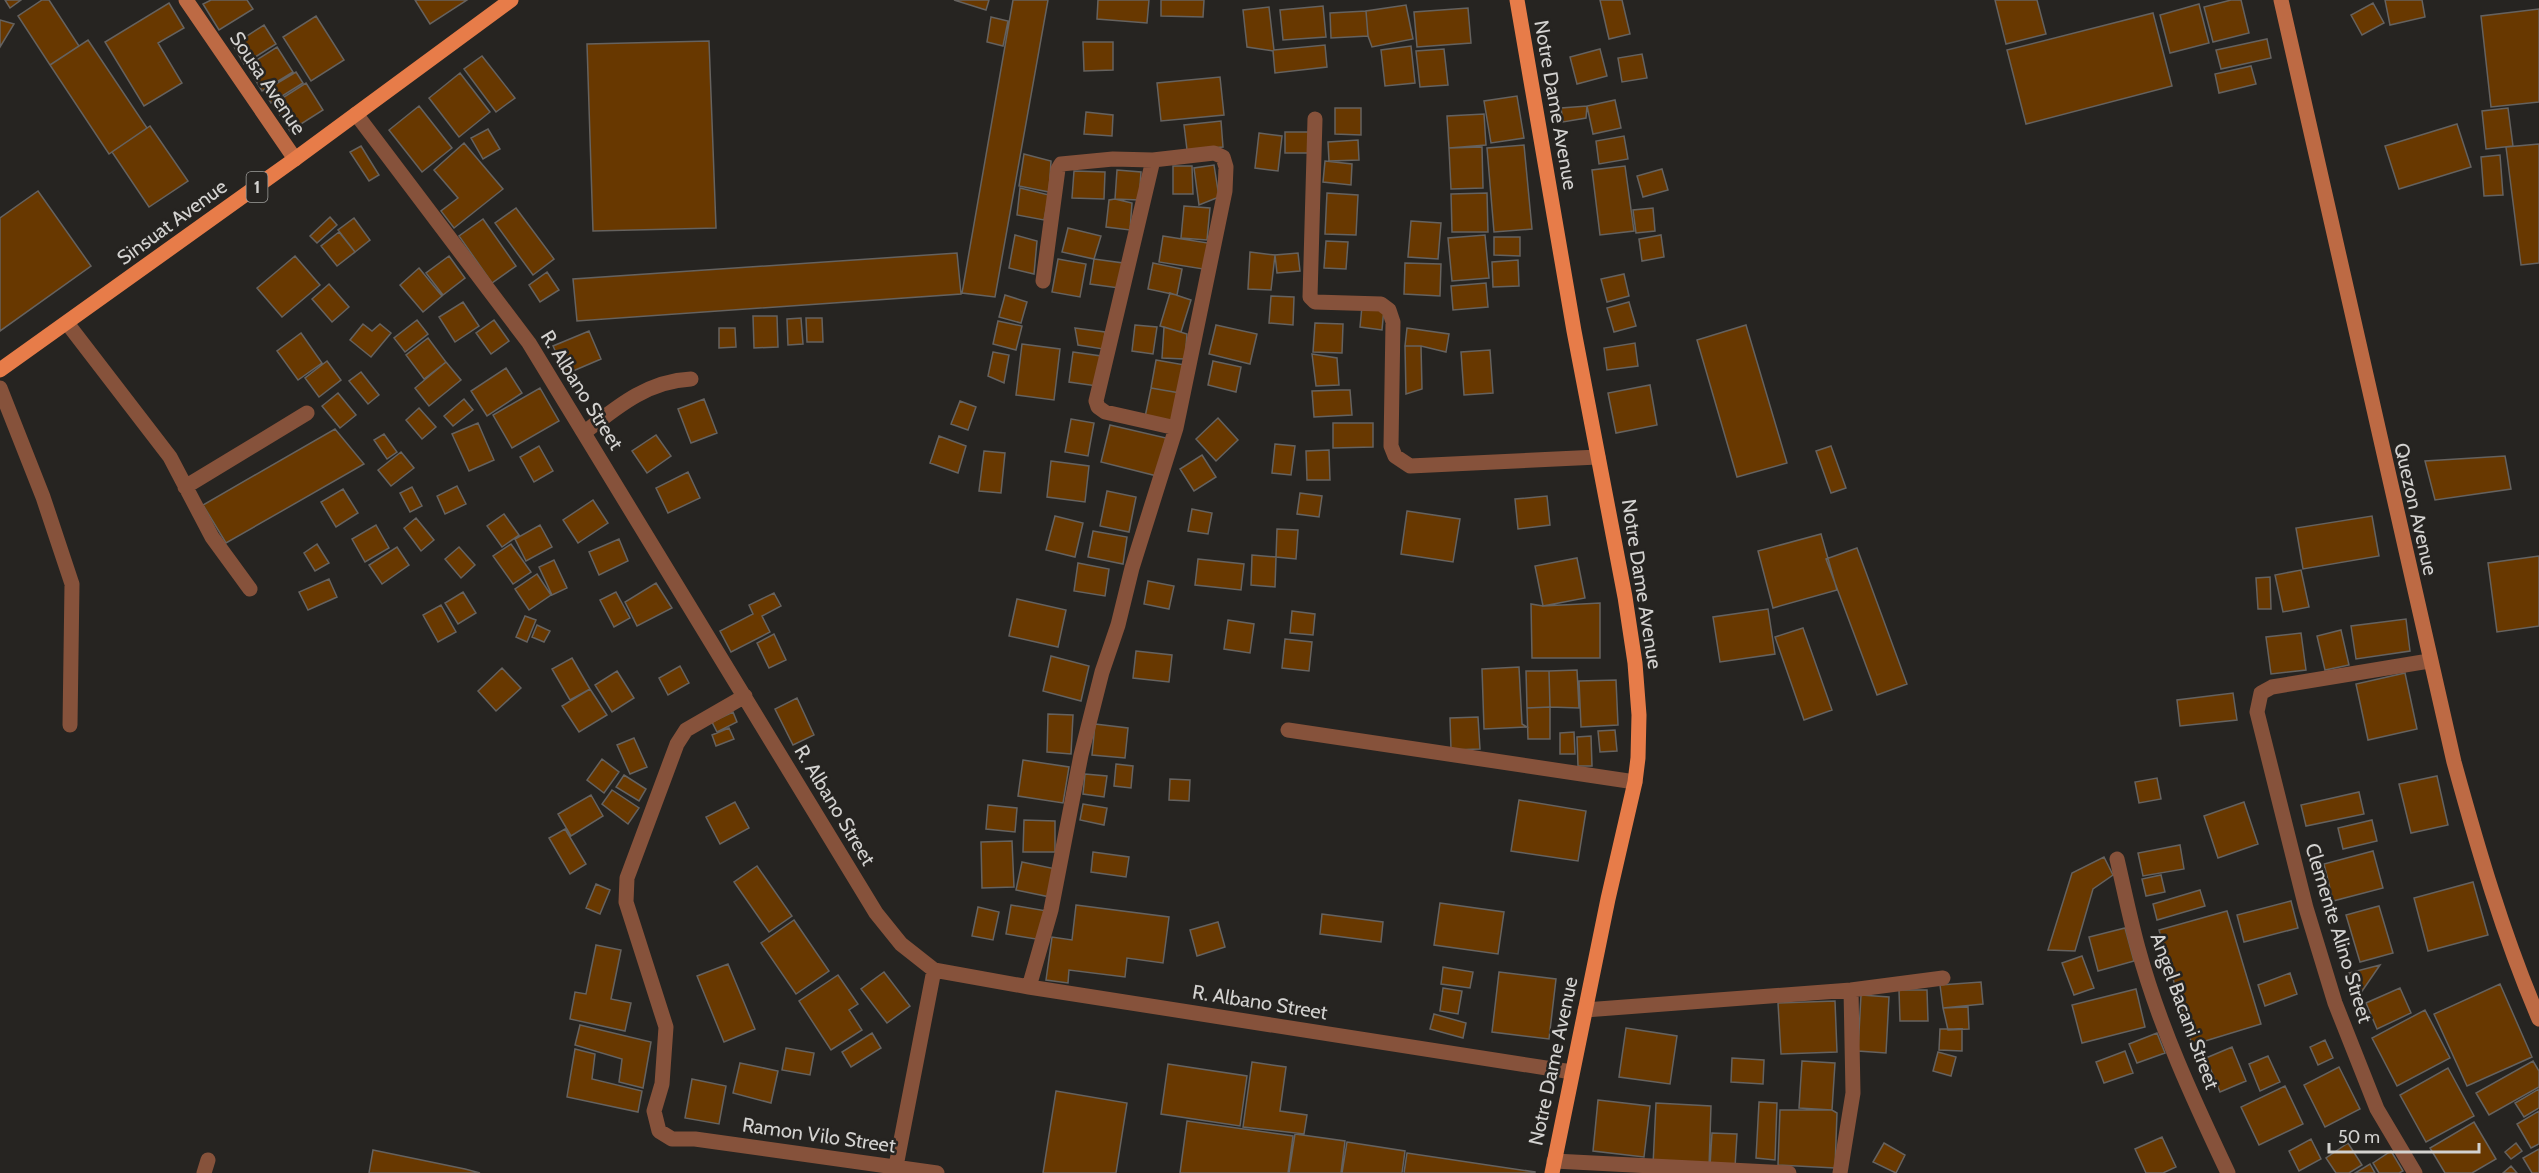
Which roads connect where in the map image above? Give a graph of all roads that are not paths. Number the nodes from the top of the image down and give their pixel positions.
1 (186, 0) edge
2 (511, 0) edge
3 (1518, 0) edge
4 (2281, 0) edge
5 (356, 114) junction
6 (1315, 119) dead end
7 (295, 159) junction
8 (1153, 160) junction
9 (1043, 281) dead end
10 (67, 323) junction
11 (0, 370) edge
12 (691, 379) dead end
13 (0, 388) edge
14 (307, 413) dead end
15 (1176, 428) junction
16 (585, 432) junction
17 (1598, 457) junction
18 (185, 487) junction
19 (250, 589) dead end
20 (2429, 661) junction
21 (745, 696) junction
22 (70, 725) dead end
23 (1288, 730) dead end
24 (1635, 782) junction
25 (2117, 860) dead end
26 (934, 970) junction
27 (1943, 978) dead end
28 (1029, 987) junction
29 (1851, 990) junction
30 (1585, 1010) junction
31 (2539, 1018) edge
32 (1572, 1072) junction
33 (896, 1166) junction
34 (1553, 1167) edge
35 (938, 1173) edge
36 (1789, 1173) edge
37 (1840, 1173) edge
38 (2228, 1173) edge
39 (2415, 1173) edge

1 - 7 main road, Sousa Avenue
2 - 5 main road, Sinsuat Avenue / 1
3 - 17 main road, Notre Dame Avenue
4 - 20 main road, Quezon Avenue
5 - 7 main road, Sinsuat Avenue / 1
5 - 16 street, R. Albano Street
6 - 17 street
7 - 10 main road, Sinsuat Avenue / 1
8 - 9 street
8 - 15 street
8 - 15 street
10 - 11 main road, Sinsuat Avenue / 1
10 - 18 street
12 - 16 street
13 - 22 street
14 - 18 street
15 - 28 street
16 - 21 street, R. Albano Street
17 - 24 main road, Notre Dame Avenue
18 - 19 street
20 - 31 main road, Quezon Avenue
20 - 39 street, Clemente Alino Street
21 - 26 street, R. Albano Street
21 - 33 street, Ramon Vilo Street
23 - 24 street
24 - 30 main road, Notre Dame Avenue
25 - 38 street, Angel Bacani Street
26 - 28 street, R. Albano Street
26 - 33 street
27 - 29 street
28 - 32 street, R. Albano Street
29 - 30 street
29 - 37 street
30 - 32 main road, Notre Dame Avenue
32 - 34 main road, Notre Dame Avenue
33 - 35 street, Ramon Vilo Street
34 - 36 street

